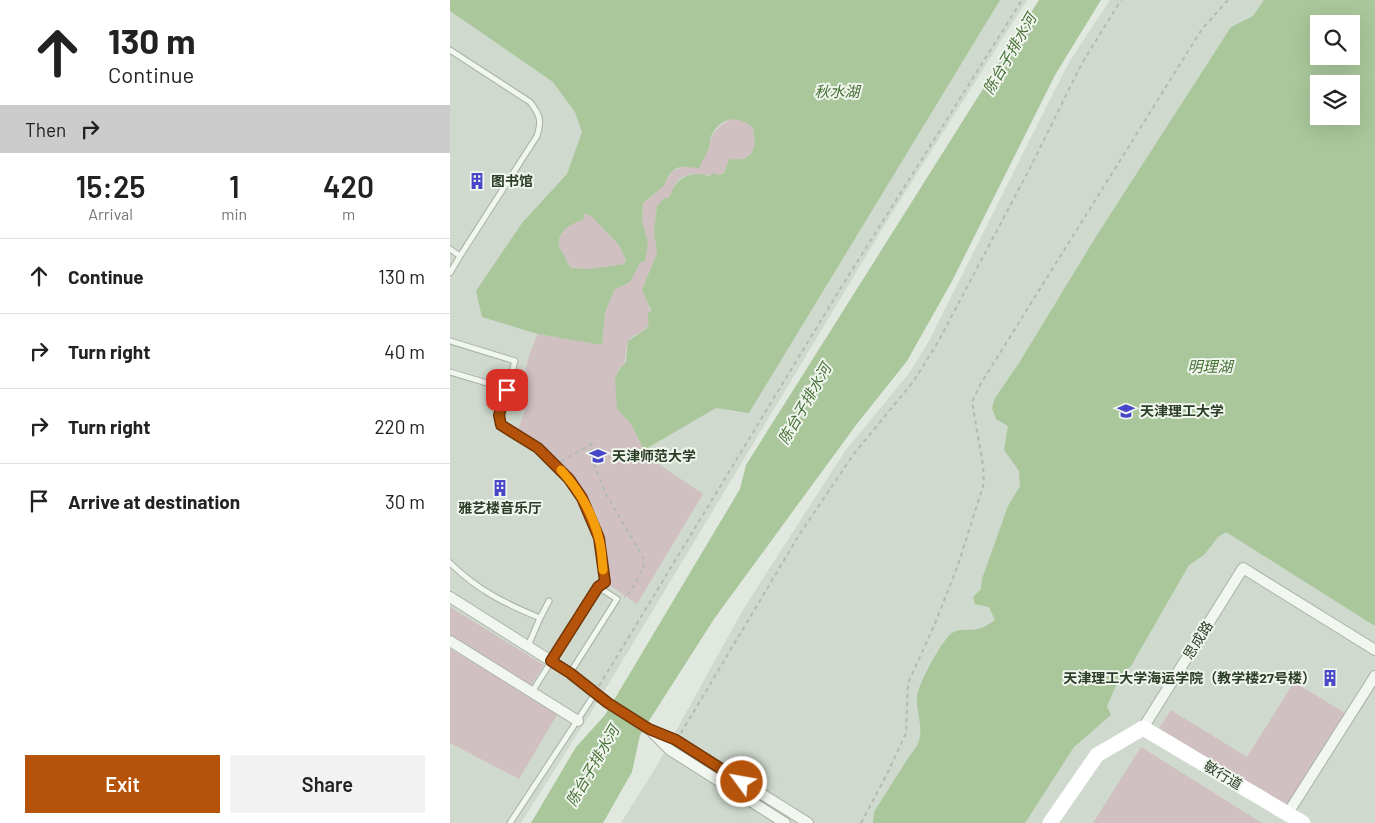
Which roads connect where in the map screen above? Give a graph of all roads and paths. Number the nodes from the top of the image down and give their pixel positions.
1 (1022, 0) edge
2 (1121, 0) edge
3 (1228, 0) edge
4 (450, 50) edge
5 (450, 249) edge
6 (460, 256) junction
7 (450, 273) edge
8 (450, 341) edge
9 (450, 372) edge
10 (507, 390) junction
11 (555, 465) junction
12 (450, 563) edge
13 (598, 587) junction
14 (450, 597) edge
15 (617, 599) junction
16 (549, 601) dead end
17 (540, 618) junction
18 (450, 641) edge
19 (528, 646) junction
20 (1375, 650) edge
21 (551, 661) junction
22 (570, 673) junction
23 (1375, 676) edge
24 (532, 692) junction
25 (596, 692) junction
26 (578, 721) junction
27 (1143, 728) junction
28 (649, 729) junction
29 (676, 740) junction
30 (1288, 813) junction
31 (510, 823) edge
32 (785, 823) edge
33 (808, 823) edge
34 (861, 823) edge
35 (1050, 823) edge
36 (1303, 823) edge

1 - 25 path
2 - 29 path
3 - 34 path
4 - 6 lane
5 - 6 lane
6 - 7 lane
8 - 10 lane
9 - 10 lane
10 - 11 lane
11 - 13 lane
11 - 15 path
12 - 17 lane
13 - 15 lane
13 - 21 lane
14 - 19 street
15 - 22 lane
16 - 17 lane
17 - 19 lane
18 - 24 street
19 - 21 street
20 - 27 street, 思成路
21 - 22 street
21 - 24 lane
22 - 25 street
23 - 30 street
24 - 26 street
25 - 26 lane
25 - 28 street
26 - 31 lane
27 - 30 street, 敏行道
27 - 35 street, 思成路
28 - 29 street
28 - 32 street
29 - 33 street
30 - 36 street, 敏行道

